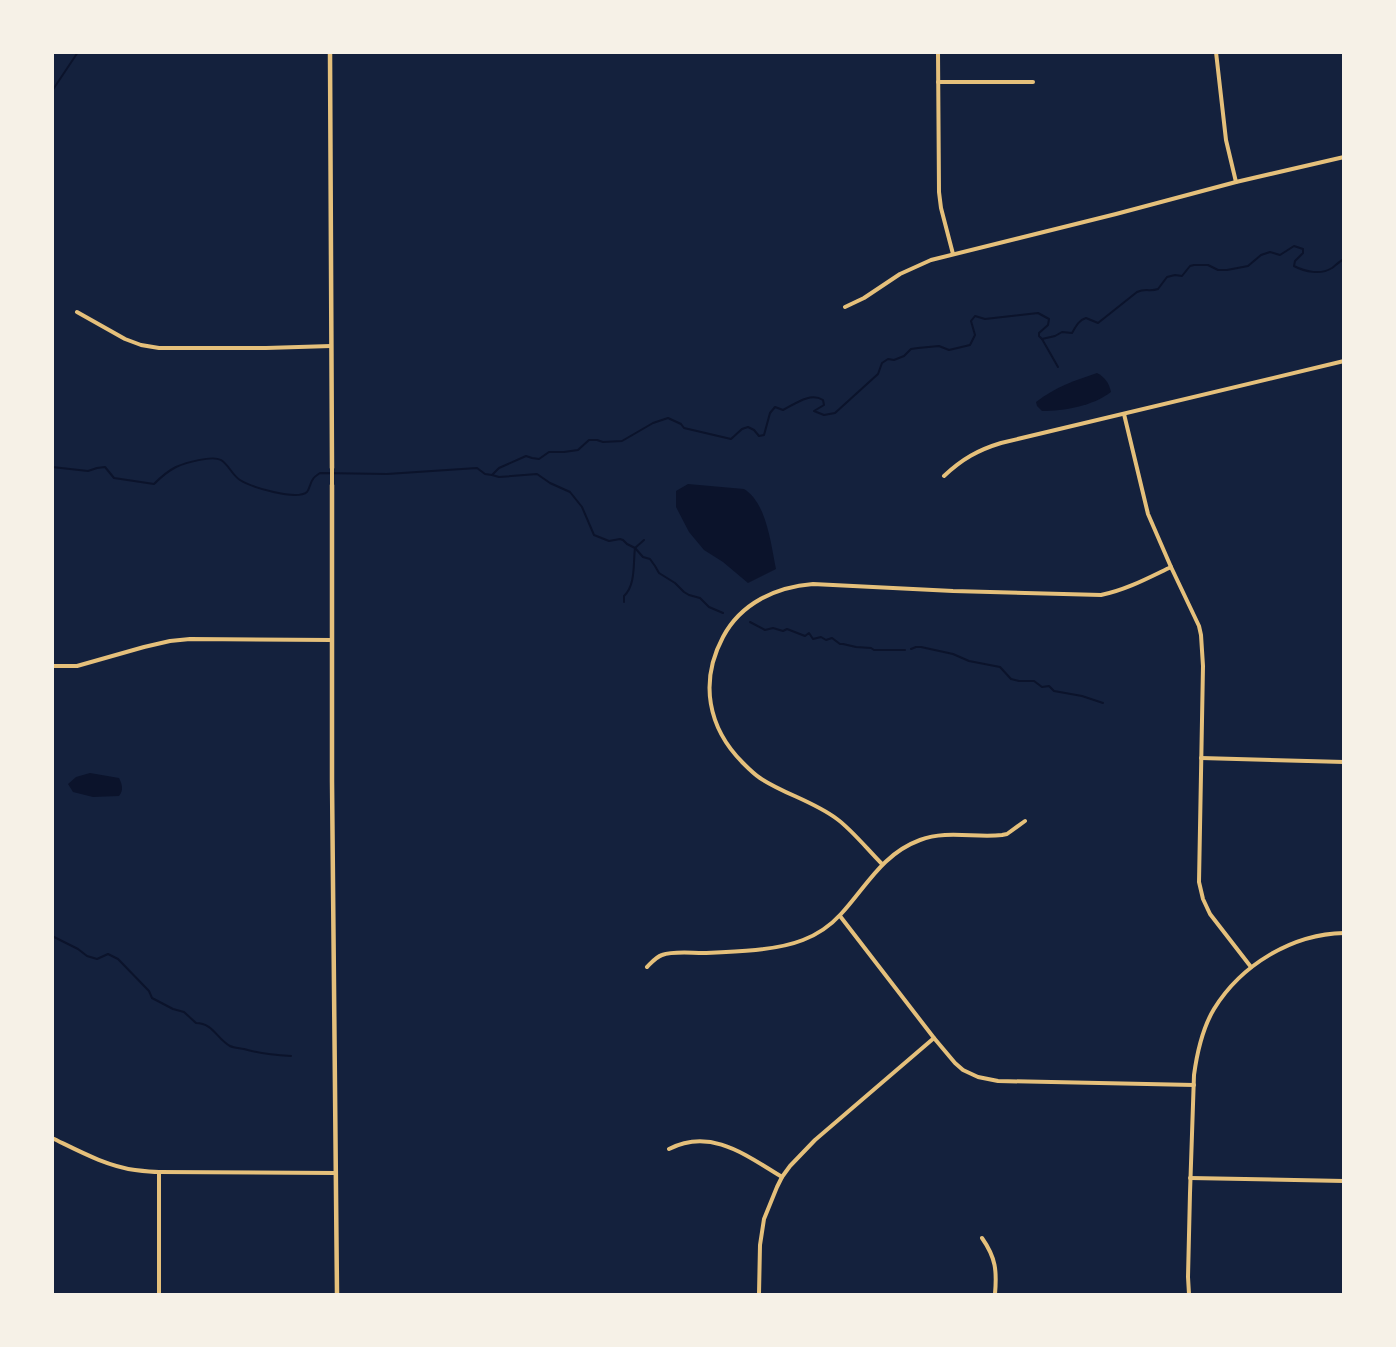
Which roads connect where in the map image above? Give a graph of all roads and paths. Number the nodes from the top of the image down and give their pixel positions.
1 (330, 52) edge
2 (938, 52) edge
3 (1216, 52) edge
4 (938, 82) junction
5 (1033, 82) dead end
6 (1344, 157) edge
7 (1236, 182) junction
8 (953, 254) junction
9 (845, 307) dead end
10 (77, 312) dead end
11 (331, 346) junction
12 (1344, 361) edge
13 (1124, 414) junction
14 (332, 468) joint
15 (944, 476) dead end
16 (332, 485) joint
17 (1171, 567) junction
18 (333, 640) junction
19 (52, 666) edge
20 (1201, 758) junction
21 (1344, 762) edge
22 (1025, 820) dead end
23 (882, 864) junction
24 (840, 916) junction
25 (1344, 933) edge
26 (647, 966) dead end
27 (1251, 967) junction
28 (934, 1038) junction
29 (1194, 1085) junction
30 (52, 1138) edge
31 (669, 1149) dead end
32 (159, 1172) junction
33 (337, 1173) junction
34 (782, 1177) junction
35 (1190, 1178) junction
36 (1344, 1180) edge
37 (982, 1238) dead end
38 (159, 1294) edge
39 (337, 1294) edge
40 (759, 1294) edge
41 (995, 1294) edge
42 (1189, 1294) edge

1 - 11 street
2 - 4 street
3 - 7 street
4 - 5 street
4 - 8 street
6 - 7 street
7 - 8 street
8 - 9 street
10 - 11 street
11 - 14 street
12 - 13 street
13 - 15 street
13 - 17 street
14 - 16 street
16 - 18 street
17 - 20 street
17 - 23 street
18 - 19 street
18 - 33 street
20 - 21 street
20 - 27 street
22 - 23 street
23 - 24 street
24 - 26 street
24 - 28 street
25 - 27 street
27 - 29 street
28 - 29 street
28 - 34 street
29 - 35 street
30 - 32 street
31 - 34 street
32 - 33 street
32 - 38 street
33 - 39 street
34 - 40 street
35 - 36 street
35 - 42 street
37 - 41 street

